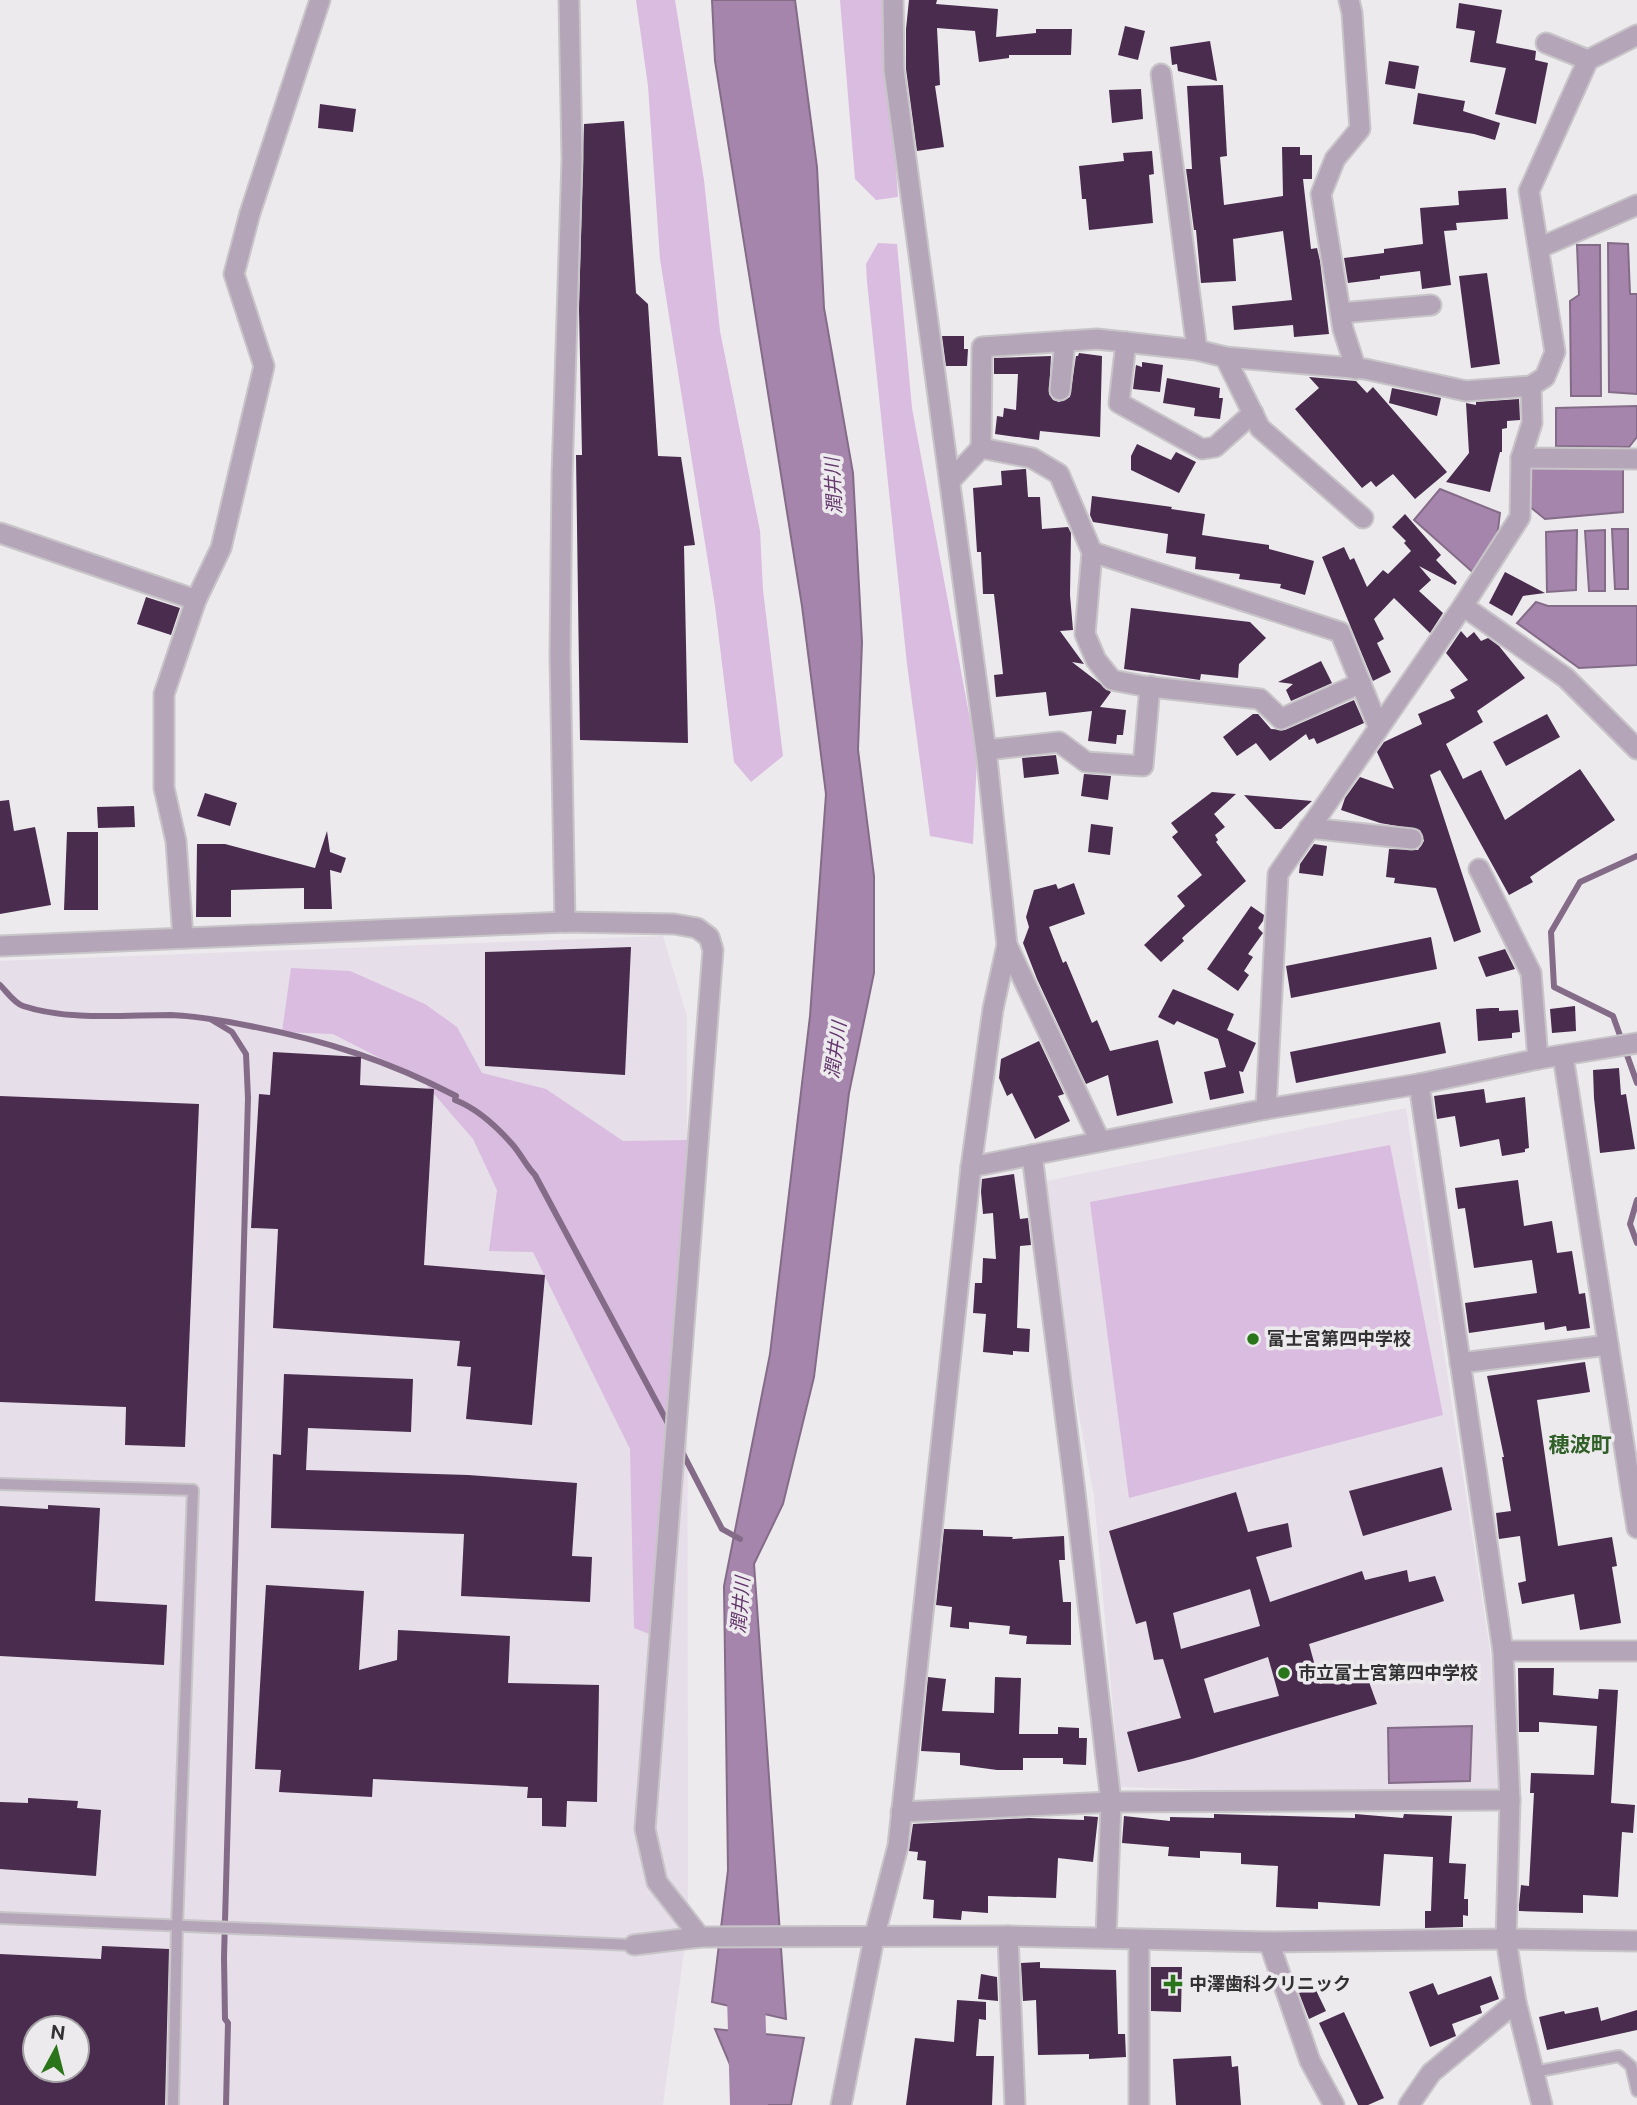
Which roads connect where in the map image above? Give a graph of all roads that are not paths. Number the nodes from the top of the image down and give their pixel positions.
1 (320, 0) edge
2 (569, 0) edge
3 (893, 0) edge
4 (1349, 0) edge
5 (1637, 35) edge
6 (1546, 43) dead end
7 (1588, 61) junction
8 (1161, 74) dead end
9 (1637, 205) edge
10 (1539, 248) junction
11 (1431, 305) dead end
12 (1341, 313) junction
13 (1065, 341) junction
14 (1126, 342) junction
15 (1197, 349) junction
16 (1226, 356) junction
17 (1356, 369) junction
18 (1531, 386) junction
19 (1060, 390) dead end
20 (1252, 413) junction
21 (981, 448) junction
22 (1521, 458) junction
23 (1637, 459) edge
24 (951, 480) junction
25 (1363, 517) dead end
26 (0, 533) edge
27 (1092, 552) junction
28 (196, 600) junction
29 (1463, 606) junction
30 (1360, 683) junction
31 (1150, 687) junction
32 (1378, 726) junction
33 (1637, 749) edge
34 (986, 750) junction
35 (1309, 828) junction
36 (1412, 839) dead end
37 (1479, 869) dead end
38 (565, 922) junction
39 (183, 938) junction
40 (1007, 945) junction
41 (0, 946) edge
42 (1637, 1043) edge
43 (1563, 1056) junction
44 (1538, 1059) junction
45 (1419, 1084) junction
46 (1266, 1109) junction
47 (1100, 1141) junction
48 (1032, 1155) junction
49 (971, 1167) junction
50 (1608, 1345) junction
51 (1460, 1363) junction
52 (0, 1484) edge
53 (1637, 1528) edge
54 (1503, 1651) junction
55 (1637, 1651) edge
56 (1510, 1800) junction
57 (1111, 1802) junction
58 (901, 1812) junction
59 (0, 1918) edge
60 (177, 1926) junction
61 (1008, 1936) junction
62 (700, 1937) junction
63 (874, 1938) junction
64 (1106, 1938) junction
65 (1506, 1939) junction
66 (1139, 1941) junction
67 (1637, 1941) edge
68 (1269, 1942) junction
69 (634, 1945) joint
70 (1517, 2002) junction
71 (1534, 2072) junction
72 (1637, 2091) edge
73 (173, 2105) edge
74 (841, 2105) edge
75 (1015, 2105) edge
76 (1139, 2105) edge
77 (1334, 2105) edge
78 (1409, 2105) edge
79 (1542, 2105) edge

1 - 28 street
2 - 38 street
3 - 24 street
4 - 12 street
5 - 7 street
6 - 7 street
7 - 10 street
8 - 15 street
9 - 10 street
10 - 18 street
11 - 12 street
12 - 17 street
13 - 14 street
13 - 19 street
13 - 21 street
14 - 15 street
14 - 20 street
15 - 16 street
16 - 17 street
16 - 20 street
17 - 18 street
18 - 22 street
20 - 25 street
21 - 24 street
21 - 27 street
22 - 23 street
22 - 29 street
24 - 34 street
26 - 28 street
27 - 30 street
27 - 31 street
28 - 39 street
29 - 32 street
29 - 33 street
30 - 31 street
30 - 32 street
31 - 34 street
32 - 35 street
34 - 40 street
35 - 36 street
35 - 46 street
37 - 44 street
38 - 39 street
38 - 62 street
39 - 41 street
40 - 47 street
40 - 49 street
42 - 43 street
43 - 44 street
43 - 50 street
44 - 45 street
45 - 46 street
45 - 51 street
46 - 47 street
47 - 48 street
48 - 49 street
48 - 57 street
49 - 58 street
50 - 51 street
50 - 53 street
51 - 54 street
52 - 60 lane
54 - 55 street
54 - 56 street
56 - 57 street
56 - 65 street
57 - 58 street
57 - 64 street
58 - 63 street
59 - 60 lane
60 - 69 lane
60 - 73 lane
61 - 63 street
61 - 64 street
61 - 75 street
62 - 63 street
62 - 69 street
63 - 74 street
64 - 66 street
65 - 67 street
65 - 68 street
65 - 70 street
66 - 68 street
66 - 76 street
68 - 77 street
70 - 71 street
70 - 78 street
71 - 72 lane
71 - 79 street

